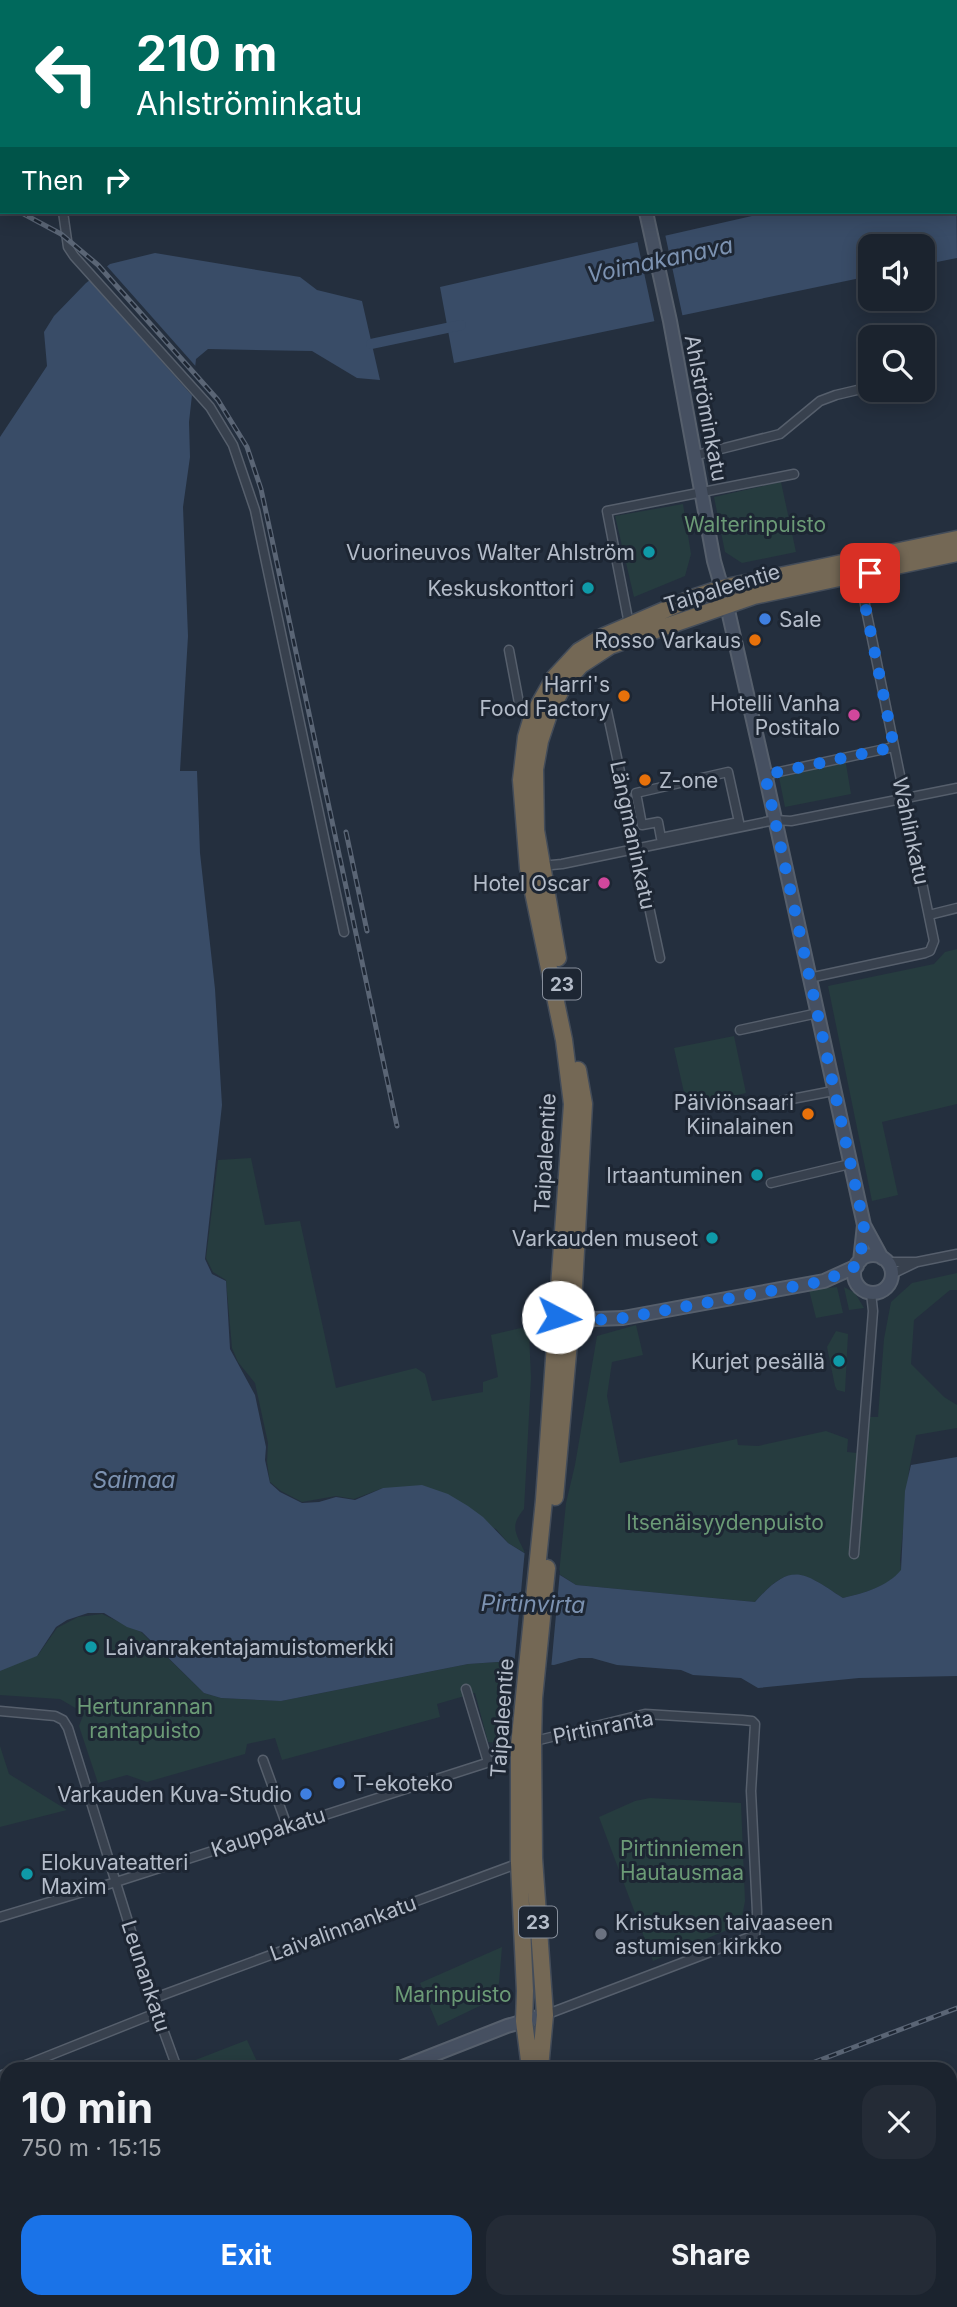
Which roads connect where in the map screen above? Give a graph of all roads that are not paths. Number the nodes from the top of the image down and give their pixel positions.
1 (63, 214) edge
2 (646, 214) edge
3 (858, 390) edge
4 (693, 456) junction
5 (794, 474) dead end
6 (702, 494) junction
7 (957, 539) edge
8 (957, 553) edge
9 (870, 573) junction
10 (841, 579) junction
11 (722, 588) junction
12 (862, 590) junction
13 (727, 606) junction
14 (628, 619) dead end
15 (509, 650) dead end
16 (519, 703) dead end
17 (607, 711) dead end
18 (894, 747) junction
19 (765, 775) junction
20 (957, 788) edge
21 (904, 798) junction
22 (775, 820) junction
23 (642, 825) joint
24 (637, 848) junction
25 (535, 867) junction
26 (957, 908) edge
27 (929, 915) junction
28 (344, 932) dead end
29 (660, 958) dead end
30 (809, 978) junction
31 (818, 1013) junction
32 (740, 1030) dead end
33 (833, 1091) junction
34 (757, 1106) dead end
35 (850, 1164) junction
36 (771, 1183) dead end
37 (864, 1225) junction
38 (957, 1254) edge
39 (858, 1264) junction
40 (887, 1264) junction
41 (824, 1281) junction
42 (866, 1291) junction
43 (565, 1317) junction
44 (854, 1554) dead end
45 (466, 1689) dead end
46 (0, 1711) edge
47 (526, 1744) junction
48 (263, 1760) dead end
49 (488, 1762) junction
50 (286, 1825) junction
51 (527, 1860) junction
52 (116, 1882) junction
53 (0, 1916) edge
54 (152, 1999) junction
55 (156, 2013) junction
56 (545, 2015) junction
57 (524, 2021) junction
58 (33, 2062) edge
59 (175, 2062) edge
60 (415, 2062) edge
61 (529, 2062) edge
62 (541, 2062) edge

1 - 28 street
2 - 4 street, Ahlströminkatu
3 - 4 street
4 - 6 street, Ahlströminkatu
5 - 6 street
6 - 11 street, Ahlströminkatu
6 - 14 street
7 - 11 highway, Taipaleentie / 23
8 - 9 highway, Taipaleentie / 23
9 - 10 highway, Taipaleentie / 23
9 - 12 street
10 - 12 street
10 - 13 highway, Taipaleentie / 23
11 - 13 street, Ahlströminkatu
11 - 25 highway, Taipaleentie / 23
12 - 18 street, Wahlinkatu
13 - 19 street, Ahlströminkatu
13 - 25 highway, Taipaleentie / 23
15 - 16 street
17 - 24 street, Längmaninkatu
18 - 19 street
18 - 21 street, Wahlinkatu
19 - 22 street, Ahlströminkatu
20 - 21 street
21 - 22 street
21 - 27 street, Wahlinkatu
22 - 24 street
22 - 30 street, Ahlströminkatu
23 - 23 street
24 - 25 street
24 - 29 street, Längmaninkatu
25 - 43 highway, Taipaleentie / 23
26 - 27 street
27 - 30 street, Wahlinkatu
30 - 31 street, Ahlströminkatu
31 - 32 street
31 - 33 street, Ahlströminkatu
33 - 34 street
33 - 35 street, Ahlströminkatu
35 - 36 street
35 - 37 street, Ahlströminkatu
37 - 39 street, Ahlströminkatu
37 - 40 street, Ahlströminkatu
38 - 40 street
39 - 40 street
39 - 41 street
39 - 42 street
40 - 42 street
41 - 42 street
41 - 43 street
42 - 44 street
43 - 47 highway, Taipaleentie / 23
45 - 49 street
46 - 52 street, Leunankatu
47 - 49 street, Kauppakatu
47 - 51 highway, Taipaleentie / 23
47 - 56 street, Pirtinranta
48 - 50 street
49 - 50 street, Kauppakatu
50 - 52 street, Kauppakatu
51 - 54 street, Laivalinnankatu
51 - 56 highway, 23
51 - 57 highway, 23
52 - 53 street, Kauppakatu
52 - 54 street, Leunankatu
54 - 55 street, Leunankatu
55 - 58 street
55 - 59 street, Leunankatu
56 - 57 street
56 - 62 highway, 23
57 - 60 street
57 - 61 highway, 23

